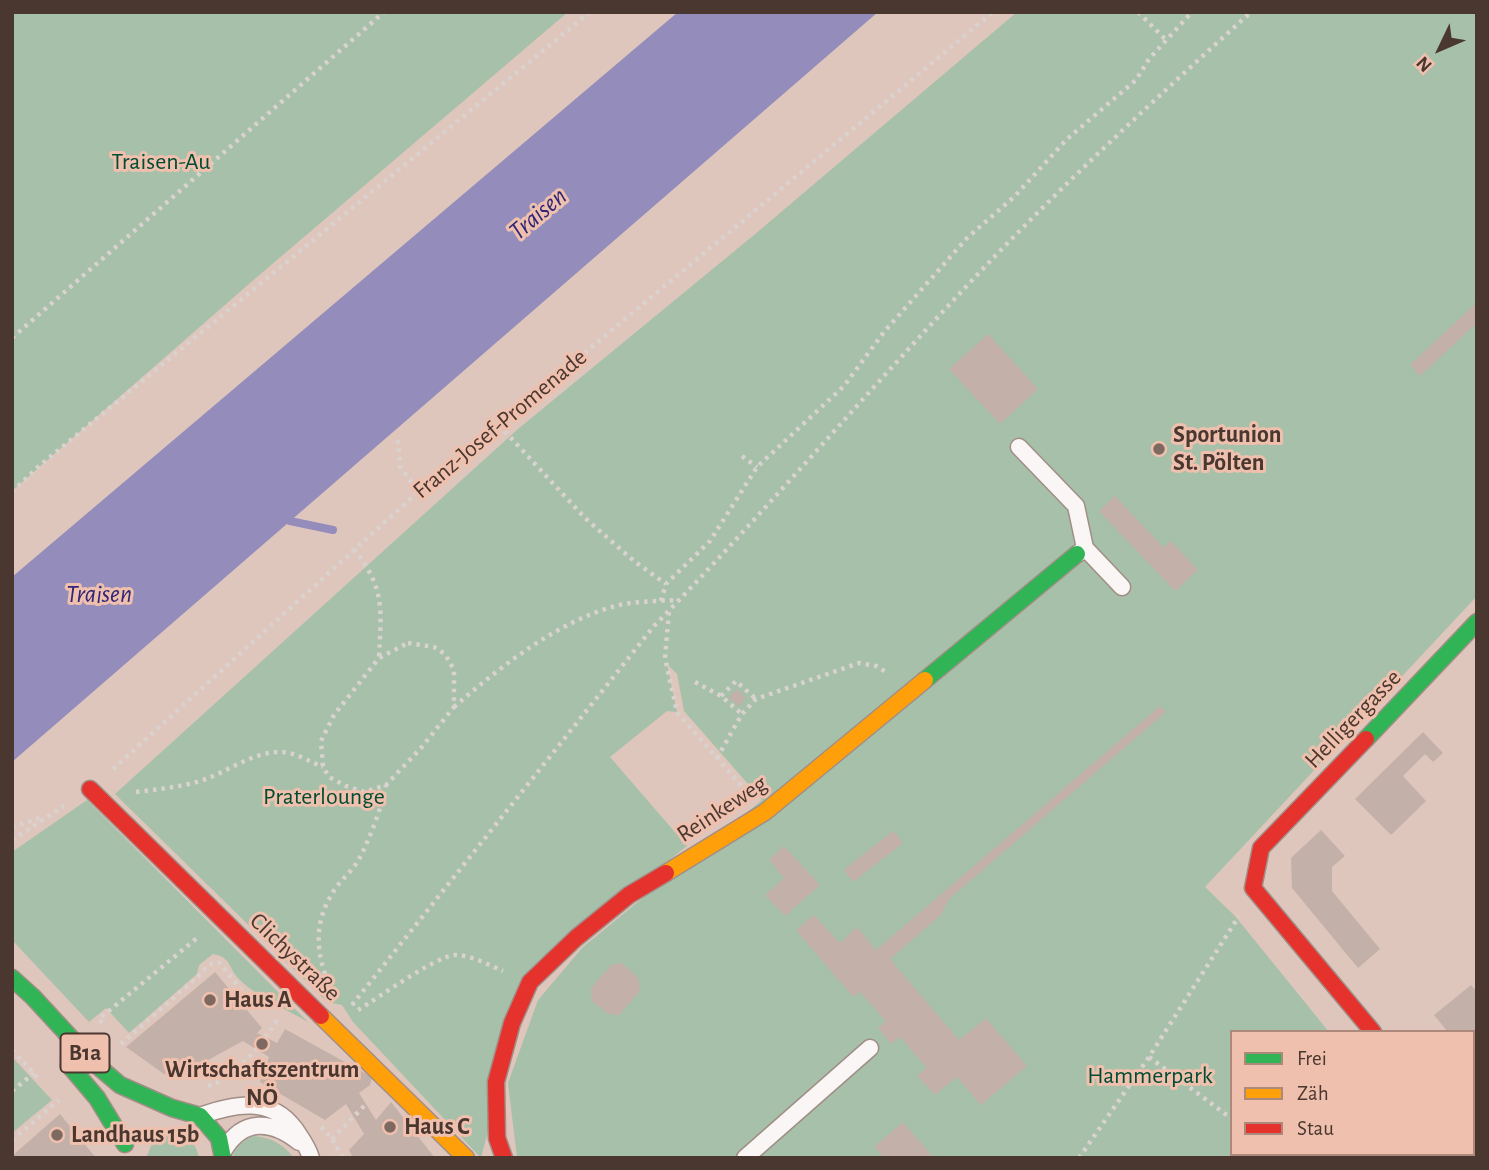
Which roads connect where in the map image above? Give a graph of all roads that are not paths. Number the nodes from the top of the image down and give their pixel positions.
1 (1019, 447) dead end
2 (1081, 551) junction
3 (1122, 587) dead end
4 (1477, 622) edge
5 (90, 789) road end
6 (12, 978) edge
7 (1371, 1030) edge
8 (870, 1048) dead end
9 (58, 1053) dead end
10 (172, 1108) junction
11 (149, 1115) dead end
12 (200, 1116) junction
13 (127, 1145) edge
14 (310, 1154) edge
15 (223, 1155) edge
16 (466, 1158) edge
17 (503, 1158) edge
18 (746, 1158) edge

1 - 2 lane
2 - 3 lane
2 - 17 street, Reinkeweg
4 - 7 street, Helligergasse
5 - 16 street, Clichystraße
6 - 10 street, B1a
8 - 18 lane
9 - 13 street, B1a
10 - 11 street
10 - 12 street, B1a
12 - 14 lane
12 - 15 street
14 - 15 lane

